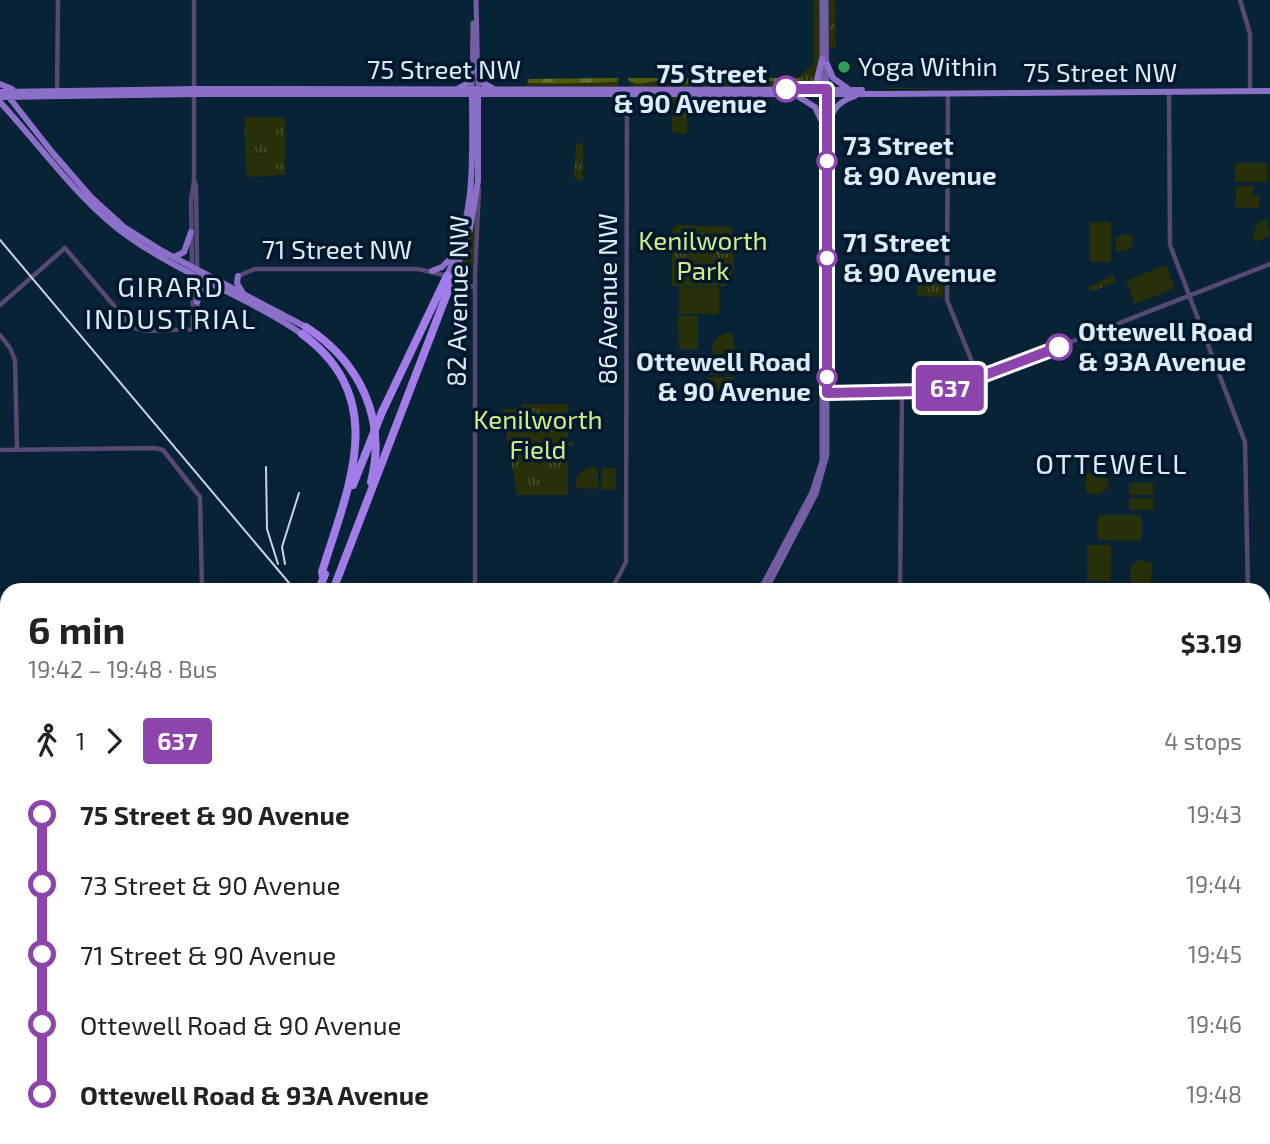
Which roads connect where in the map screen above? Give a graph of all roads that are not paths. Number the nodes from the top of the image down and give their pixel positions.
1 (58, 0) edge
2 (194, 0) edge
3 (475, 0) edge
4 (824, 0) edge
5 (1240, 0) edge
6 (825, 62) junction
7 (475, 68) junction
8 (450, 89) junction
9 (497, 89) junction
10 (806, 89) junction
11 (852, 90) junction
12 (626, 91) junction
13 (1250, 91) junction
14 (1270, 91) edge
15 (193, 92) junction
16 (475, 92) junction
17 (825, 92) junction
18 (1169, 92) junction
19 (57, 93) junction
20 (888, 93) junction
21 (948, 93) junction
22 (2, 94) edge
23 (787, 94) junction
24 (861, 94) junction
25 (37, 96) junction
26 (24, 115) junction
27 (823, 124) junction
28 (827, 136) junction
29 (52, 152) junction
30 (194, 180) junction
31 (478, 181) junction
32 (191, 232) junction
33 (458, 250) junction
34 (174, 257) junction
35 (1270, 264) edge
36 (194, 271) junction
37 (432, 271) junction
38 (239, 276) junction
39 (450, 277) junction
40 (217, 283) junction
41 (475, 288) junction
42 (244, 294) junction
43 (1189, 296) junction
44 (197, 302) junction
45 (0, 305) edge
46 (195, 329) junction
47 (304, 331) junction
48 (0, 335) edge
49 (979, 379) junction
50 (902, 392) junction
51 (825, 393) junction
52 (17, 449) junction
53 (0, 450) edge
54 (360, 519) junction
55 (323, 578) junction
56 (202, 583) edge
57 (321, 583) edge
58 (336, 583) edge
59 (475, 583) edge
60 (615, 583) edge
61 (764, 583) edge
62 (770, 583) edge
63 (900, 583) edge
64 (1248, 583) edge

1 - 19 street
2 - 15 street
3 - 7 main road, 82 Avenue NW
4 - 6 main road
5 - 13 street
6 - 10 main road
6 - 11 main road
6 - 17 main road
7 - 8 main road
7 - 9 main road
7 - 16 main road, 82 Avenue NW
8 - 15 main road, 75 Street NW
8 - 16 main road, 75 Street NW
9 - 12 main road, 75 Street NW
9 - 16 main road, 75 Street NW
10 - 12 main road, 75 Street NW
10 - 17 main road, 75 Street NW
11 - 17 main road, 75 Street NW
11 - 20 main road, 75 Street NW
12 - 16 main road, 75 Street NW
12 - 23 main road, 75 Street NW
12 - 60 street, 86 Avenue NW
13 - 14 main road, 75 Street NW
13 - 18 main road, 75 Street NW
15 - 16 main road, 75 Street NW
15 - 19 main road, 75 Street NW
15 - 30 street
16 - 31 main road, 82 Avenue NW
16 - 33 main road, 82 Avenue NW
17 - 23 main road, 75 Street NW
17 - 24 main road, 75 Street NW
17 - 27 main road
17 - 28 main road
18 - 21 main road, 75 Street NW
18 - 43 street
19 - 22 main road, 75 Street NW
19 - 25 main road, 75 Street NW
20 - 21 main road, 75 Street NW
20 - 24 main road, 75 Street NW
21 - 49 street
22 - 25 main road, 75 Street NW
22 - 26 main road
22 - 29 main road
22 - 36 main road
23 - 27 main road
24 - 28 main road
25 - 26 main road
26 - 29 main road
27 - 51 main road
28 - 51 main road
29 - 34 main road
30 - 32 street
30 - 36 street
31 - 39 main road, 82 Avenue NW
31 - 41 street, 82 Avenue NW
32 - 34 main road
32 - 36 street
33 - 37 main road
33 - 39 main road, 82 Avenue NW
34 - 36 main road
35 - 43 street
36 - 40 main road
36 - 44 street
36 - 46 street
37 - 38 street, 71 Street NW
37 - 39 street, 71 Street NW
38 - 40 main road
38 - 42 main road
39 - 41 street, 71 Street NW
39 - 54 highway
39 - 55 highway, bridge
40 - 42 main road
40 - 44 main road
40 - 47 main road
41 - 59 street, 82 Avenue NW
42 - 47 main road
43 - 49 street
43 - 64 street
44 - 46 street
45 - 46 street
47 - 54 highway
47 - 55 highway
48 - 52 street
49 - 50 street
50 - 51 street
50 - 63 street
51 - 61 main road
51 - 62 main road
52 - 53 street
52 - 56 street
54 - 58 highway
55 - 57 highway

